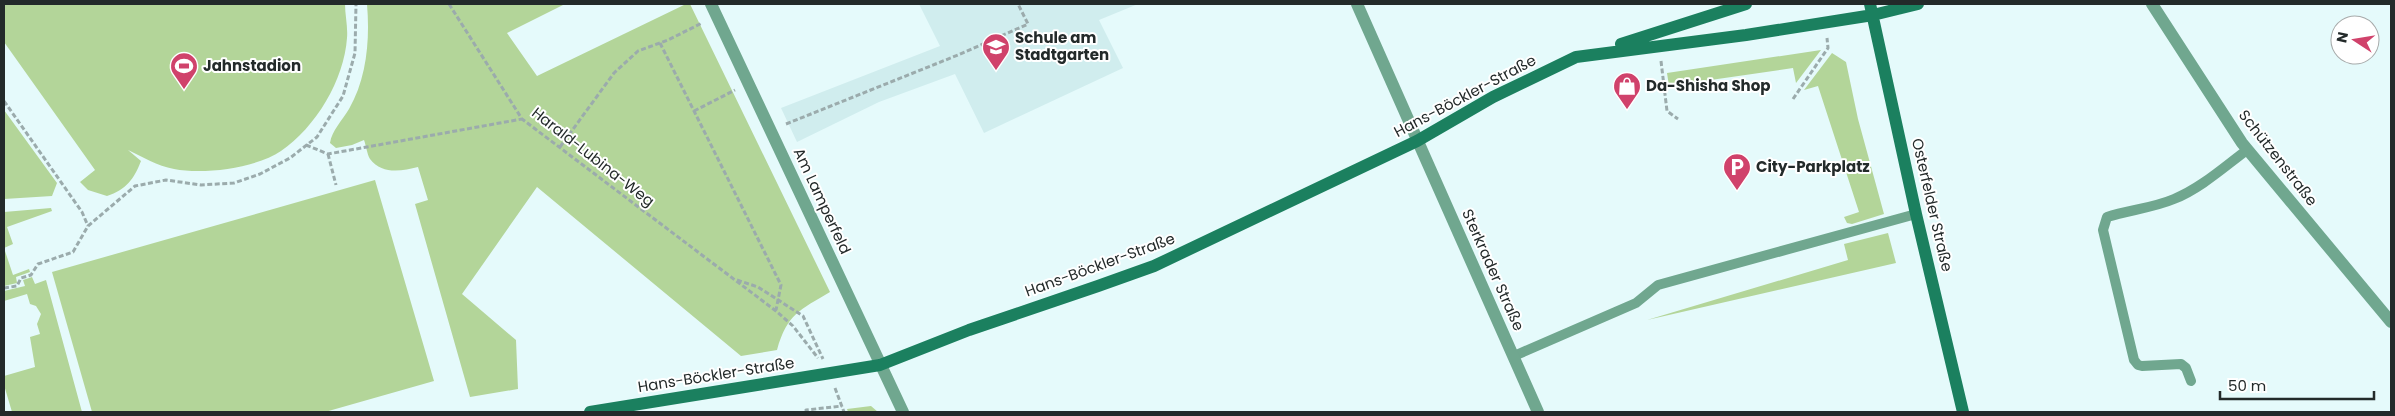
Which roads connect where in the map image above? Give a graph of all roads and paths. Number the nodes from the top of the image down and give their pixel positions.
1 (356, 4) edge
2 (449, 4) edge
3 (1018, 4) edge
4 (1357, 4) edge
5 (1746, 4) edge
6 (1918, 4) edge
7 (2152, 4) edge
8 (1872, 9) edge
9 (713, 10) edge
10 (1825, 23) junction
11 (660, 43) junction
12 (1659, 46) junction
13 (1590, 54) junction
14 (749, 83) junction
15 (1793, 99) dead end
16 (4, 101) edge
17 (694, 111) junction
18 (522, 118) junction
19 (1678, 119) dead end
20 (771, 130) junction
21 (1417, 141) junction
22 (306, 145) junction
23 (560, 147) junction
24 (2247, 150) junction
25 (328, 154) junction
26 (336, 185) dead end
27 (1916, 214) junction
28 (88, 226) junction
29 (734, 278) junction
30 (4, 288) edge
31 (776, 301) junction
32 (776, 311) junction
33 (2391, 322) edge
34 (1514, 356) junction
35 (880, 365) junction
36 (829, 373) junction
37 (2191, 381) dead end
38 (842, 406) junction
39 (590, 412) edge
40 (807, 412) edge
41 (844, 412) edge
42 (903, 412) edge
43 (1538, 412) edge
44 (1963, 412) edge

1 - 22 path
2 - 18 path, Harald-Lubina-Weg
3 - 20 path
4 - 21 street, Sterkrader Straße
5 - 13 main road, Hans-Böckler-Straße
6 - 8 main road, Hans-Böckler-Straße
7 - 24 street, Schützenstraße
8 - 10 main road, Hans-Böckler-Straße
8 - 27 main road, Osterfelder Straße
9 - 11 path
9 - 14 street, Am Lamperfeld
10 - 12 main road, Hans-Böckler-Straße
10 - 15 path
11 - 17 path
11 - 23 path
12 - 13 main road, Hans-Böckler-Straße
12 - 19 path
13 - 21 main road, Hans-Böckler-Straße
14 - 17 path
14 - 20 street, Am Lamperfeld
16 - 28 path
17 - 31 path
18 - 23 path, Harald-Lubina-Weg
18 - 25 path
20 - 35 street, Am Lamperfeld
21 - 34 street, Sterkrader Straße
21 - 35 main road, Hans-Böckler-Straße
22 - 25 path
22 - 28 path
23 - 29 path, Harald-Lubina-Weg
24 - 33 street, Schützenstraße
24 - 37 lane
25 - 26 path
27 - 34 lane
27 - 44 main road, Osterfelder Straße
28 - 30 path
29 - 31 path, Harald-Lubina-Weg
29 - 32 path, Harald-Lubina-Weg
31 - 32 path
31 - 36 path, Harald-Lubina-Weg
32 - 36 path, Harald-Lubina-Weg
34 - 43 street, Sterkrader Straße
35 - 36 main road, Hans-Böckler-Straße
35 - 42 street, Am Lamperfeld
36 - 38 path
36 - 39 main road, Hans-Böckler-Straße
38 - 40 path
38 - 41 path

